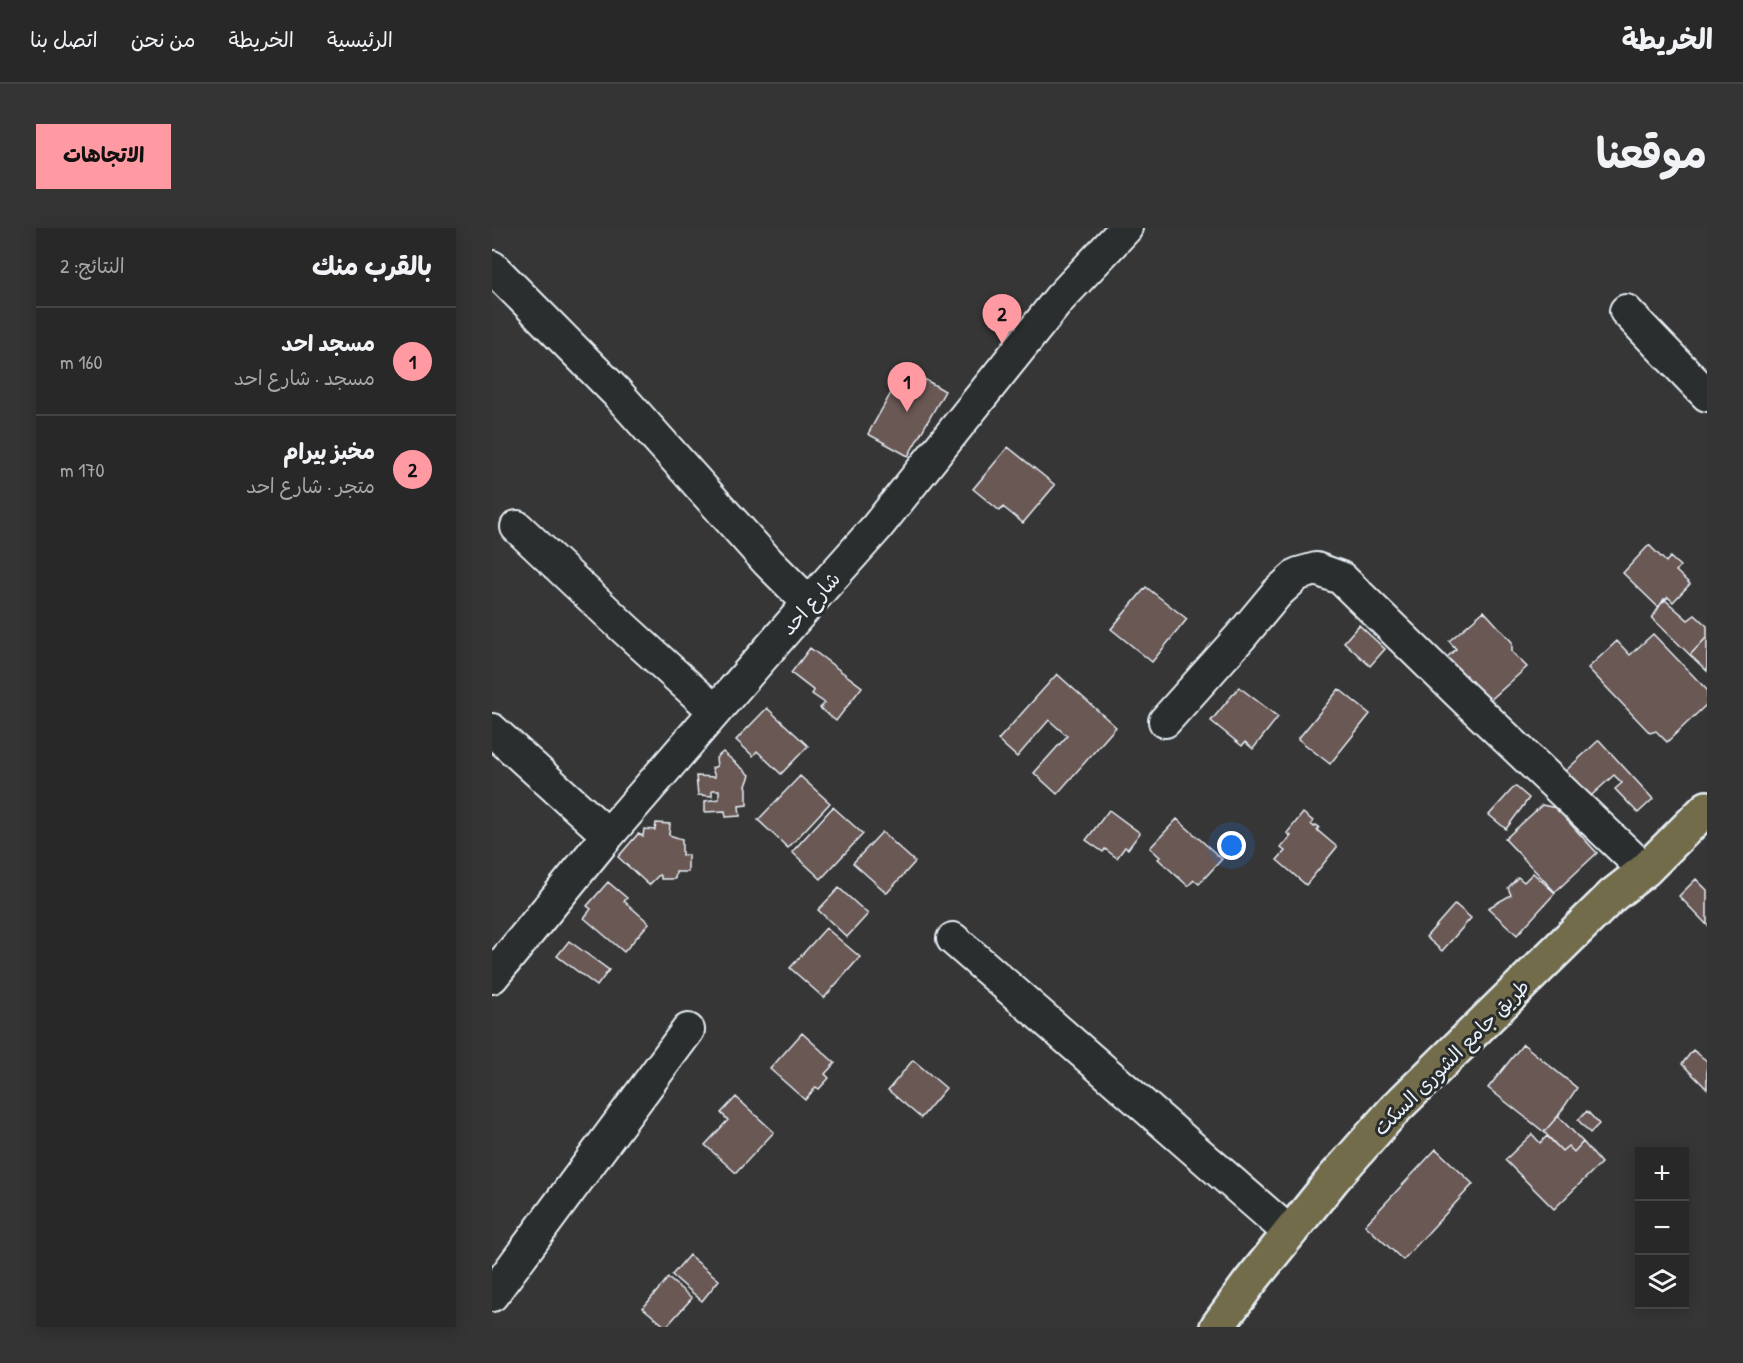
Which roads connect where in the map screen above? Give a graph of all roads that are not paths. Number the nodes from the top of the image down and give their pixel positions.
1 (1126, 228) edge
2 (492, 267) edge
3 (1626, 311) dead end
4 (1707, 395) edge
5 (517, 527) dead end
6 (809, 603) junction
7 (715, 711) junction
8 (1165, 722) dead end
9 (492, 730) edge
10 (1707, 808) edge
11 (608, 835) junction
12 (1645, 870) junction
13 (953, 939) dead end
14 (492, 977) edge
15 (688, 1030) dead end
16 (1290, 1233) junction
17 (492, 1295) edge
18 (1217, 1327) edge

1 - 6 street, شارع احد
2 - 6 street
3 - 4 street
5 - 7 street
6 - 7 street, شارع احد
7 - 11 street, شارع احد
8 - 12 street
9 - 11 street
10 - 12 main road, طريق جامع الشورى السكت
11 - 14 street, شارع احد
12 - 16 main road, طريق جامع الشورى السكت
13 - 16 street
15 - 17 street
16 - 18 main road, طريق جامع الشورى السكت

